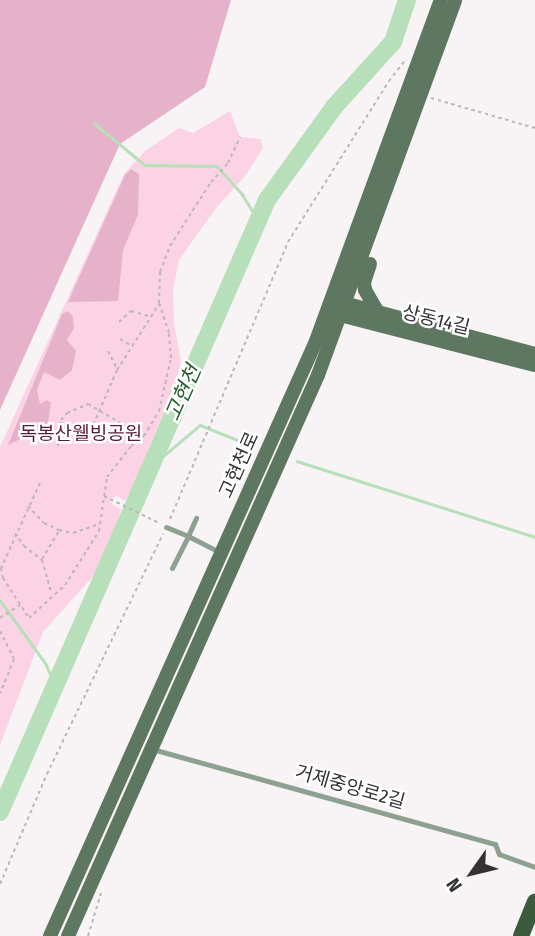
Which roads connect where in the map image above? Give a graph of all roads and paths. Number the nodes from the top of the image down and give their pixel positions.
1 (441, 0) edge
2 (455, 0) edge
3 (415, 51) dead end
4 (420, 95) junction
5 (535, 128) edge
6 (240, 137) dead end
7 (371, 233) junction
8 (159, 303) junction
9 (337, 308) junction
10 (150, 316) junction
11 (375, 317) junction
12 (119, 322) dead end
13 (120, 339) dead end
14 (131, 345) junction
15 (108, 351) dead end
16 (535, 354) edge
17 (535, 365) edge
18 (117, 370) junction
19 (318, 375) junction
20 (99, 410) junction
21 (144, 436) junction
22 (85, 444) dead end
23 (58, 446) dead end
24 (40, 483) dead end
25 (104, 496) junction
26 (27, 505) junction
27 (196, 518) dead end
28 (100, 524) junction
29 (166, 527) junction
30 (59, 530) junction
31 (15, 533) junction
32 (188, 536) junction
33 (220, 553) junction
34 (42, 559) junction
35 (172, 568) dead end
36 (52, 595) junction
37 (20, 605) junction
38 (0, 618) edge
39 (0, 631) edge
40 (0, 693) edge
41 (149, 749) junction
42 (535, 867) edge
43 (0, 884) edge
44 (535, 902) edge
45 (50, 936) edge
46 (68, 936) edge
47 (522, 936) edge

1 - 9 street, 고현천로
2 - 4 street, 고현천로
3 - 29 path
4 - 5 path
4 - 7 street, 고현천로
6 - 8 path
7 - 9 street, 고현천로
7 - 11 street
8 - 10 path
8 - 21 path
9 - 11 street, 상동14길
9 - 19 street, 고현천로
9 - 33 street, 고현천로
10 - 12 path
10 - 14 path
11 - 16 street, 상동14길
11 - 17 street, 상동14길
11 - 19 street
13 - 14 path
14 - 18 path
15 - 18 path
18 - 20 path
19 - 41 street, 고현천로
20 - 21 path
20 - 22 path
20 - 23 path
21 - 25 path
24 - 26 path
25 - 28 path
25 - 29 path
26 - 30 path
26 - 31 path
27 - 32 lane
28 - 30 path
28 - 36 path
29 - 32 lane
29 - 43 path
30 - 34 path
31 - 34 path
31 - 37 path
32 - 33 lane
32 - 35 lane
33 - 45 street, 고현천로
34 - 36 path
36 - 37 path
37 - 38 path
39 - 40 path
41 - 42 lane, 거제중앙로2길
41 - 46 street, 고현천로
44 - 47 main road

